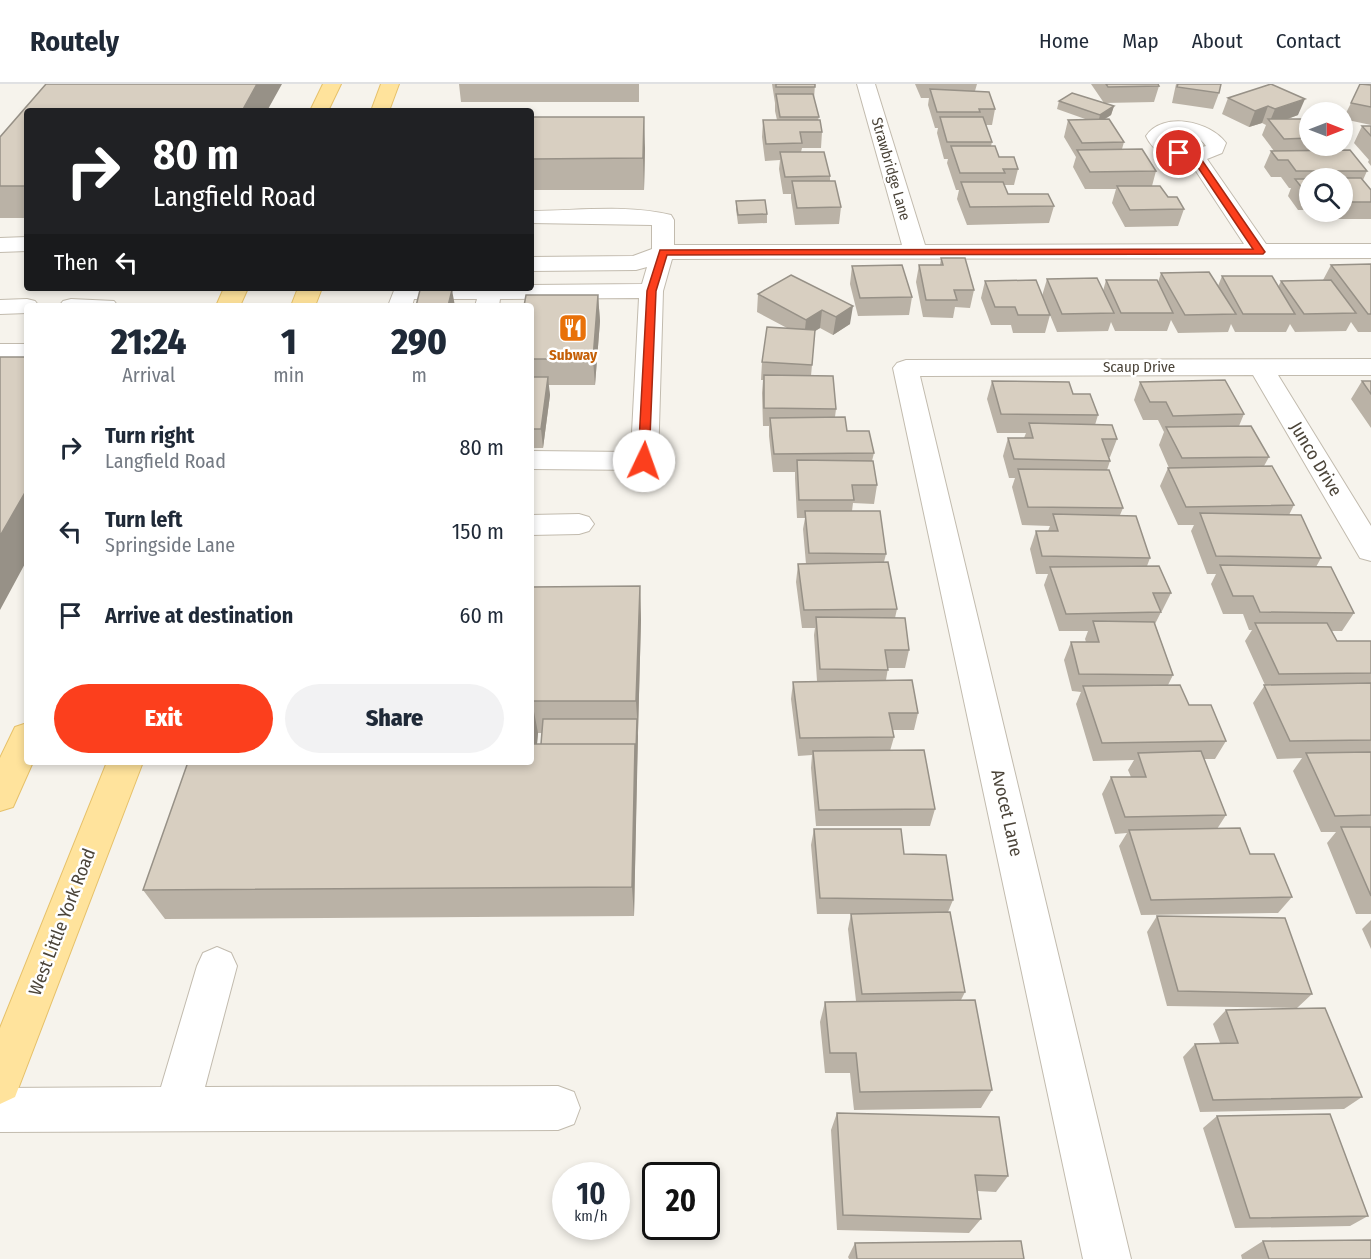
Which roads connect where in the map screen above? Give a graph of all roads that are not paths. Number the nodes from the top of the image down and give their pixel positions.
1 (332, 84) edge
2 (390, 84) edge
3 (866, 84) edge
4 (320, 108) edge
5 (381, 108) edge
6 (1194, 154) dead end
7 (534, 217) edge
8 (24, 244) edge
9 (0, 245) edge
10 (1371, 251) edge
11 (663, 252) junction
12 (1260, 252) junction
13 (916, 253) junction
14 (0, 264) edge
15 (24, 264) edge
16 (534, 264) edge
17 (651, 291) junction
18 (489, 295) edge
19 (401, 303) edge
20 (24, 306) edge
21 (0, 307) edge
22 (0, 351) edge
23 (24, 351) edge
24 (1261, 367) junction
25 (1371, 367) edge
26 (906, 368) joint
27 (534, 460) edge
28 (579, 524) dead end
29 (534, 525) edge
30 (1371, 551) edge
31 (24, 744) edge
32 (124, 765) edge
33 (0, 796) edge
34 (217, 966) dead end
35 (0, 1082) edge
36 (558, 1108) dead end
37 (177, 1109) junction
38 (0, 1110) edge
39 (1107, 1259) edge

1 - 4 main road
2 - 5 main road
3 - 13 street, Strawbridge Lane
6 - 12 street
7 - 11 street
8 - 9 street
10 - 12 street
11 - 13 street
11 - 16 street
11 - 17 street
12 - 13 street
14 - 15 street
17 - 18 street
17 - 27 street
18 - 19 street
20 - 21 street
22 - 23 street
24 - 25 street, Scaup Drive
24 - 26 street, Scaup Drive
24 - 30 street, Junco Drive
26 - 39 street, Avocet Lane
28 - 29 street
31 - 33 main road
32 - 35 main road, West Little York Road
34 - 37 street
36 - 37 street
37 - 38 street

